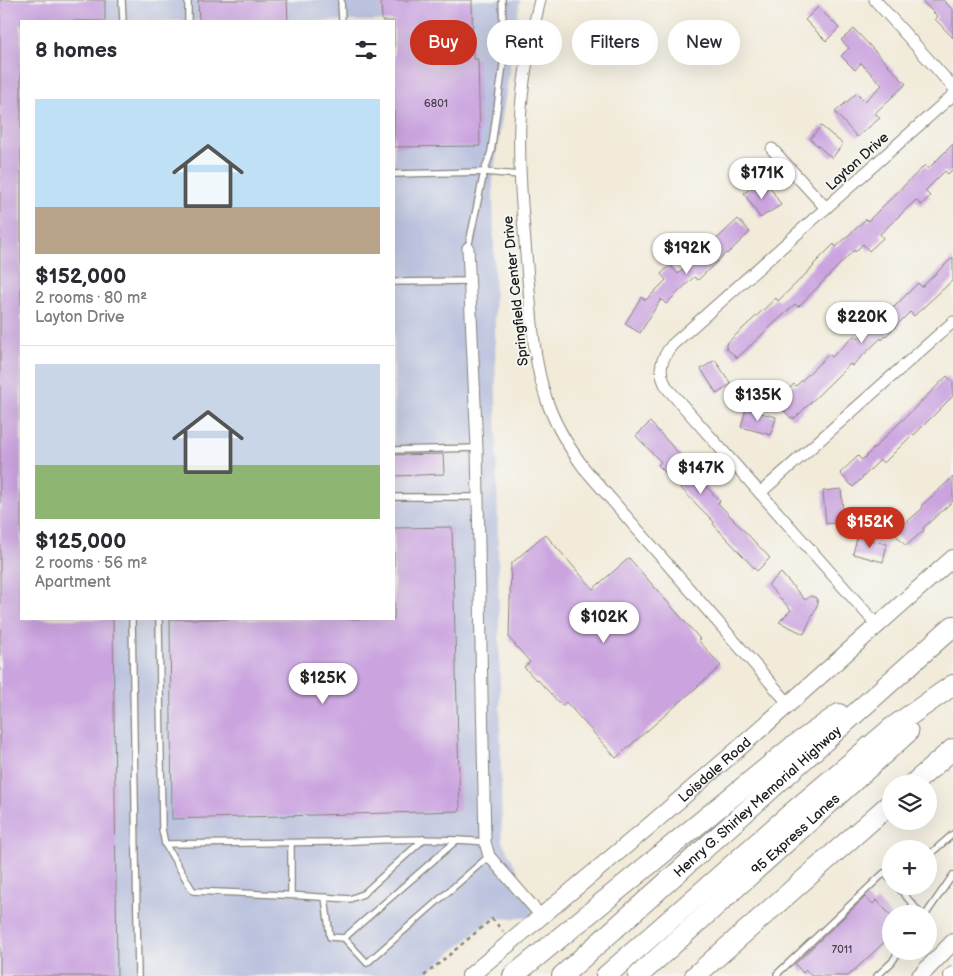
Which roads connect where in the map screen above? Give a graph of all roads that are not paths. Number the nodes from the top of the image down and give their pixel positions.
1 (122, 0) edge
2 (188, 0) edge
3 (341, 0) edge
4 (502, 0) edge
5 (540, 0) edge
6 (875, 0) edge
7 (123, 20) edge
8 (188, 20) edge
9 (342, 20) edge
10 (953, 87) edge
11 (953, 96) edge
12 (772, 149) dead end
13 (484, 172) junction
14 (395, 174) edge
15 (520, 175) junction
16 (826, 208) junction
17 (468, 248) joint
18 (470, 281) junction
19 (395, 282) edge
20 (953, 322) edge
21 (477, 448) junction
22 (395, 450) edge
23 (760, 493) junction
24 (395, 496) edge
25 (478, 497) junction
26 (953, 558) edge
27 (132, 620) edge
28 (159, 620) edge
29 (877, 625) junction
30 (953, 626) edge
31 (901, 672) junction
32 (953, 685) edge
33 (953, 690) edge
34 (789, 704) junction
35 (953, 749) edge
36 (923, 775) edge
37 (882, 811) edge
38 (953, 834) edge
39 (424, 839) junction
40 (456, 840) junction
41 (485, 842) junction
42 (291, 843) junction
43 (165, 844) junction
44 (937, 848) edge
45 (489, 856) junction
46 (882, 875) edge
47 (953, 875) edge
48 (291, 895) junction
49 (904, 895) edge
50 (325, 897) junction
51 (913, 905) edge
52 (932, 905) edge
53 (542, 917) junction
54 (344, 938) junction
55 (953, 942) edge
56 (893, 960) edge
57 (138, 976) edge
58 (470, 976) edge
59 (513, 976) edge
60 (562, 976) edge
61 (606, 976) edge
62 (638, 976) edge
63 (695, 976) edge
64 (778, 976) edge
65 (877, 976) edge
66 (920, 976) edge

1 - 7 lane
2 - 8 lane
3 - 9 lane
4 - 13 lane
5 - 15 street, Springfield Center Drive
6 - 10 street
11 - 16 street, Layton Drive
12 - 16 street
13 - 14 lane
13 - 15 lane
13 - 17 lane
15 - 34 street, Springfield Center Drive
16 - 23 street, Layton Drive
17 - 18 street
18 - 19 lane
18 - 21 street
20 - 23 street
21 - 22 lane
21 - 25 street
23 - 29 street, Layton Drive
24 - 25 lane
25 - 41 street
26 - 29 main road, Loisdale Road
27 - 57 lane
28 - 43 lane
29 - 34 main road, Loisdale Road
30 - 31 highway, Henry G. Shirley Memorial Highway
31 - 59 highway
31 - 60 highway, Henry G. Shirley Memorial Highway
32 - 61 highway
33 - 62 highway, 95 Express Lanes
34 - 53 main road, Loisdale Road
35 - 36 highway
37 - 63 highway
38 - 44 lane
39 - 40 lane
39 - 42 lane
39 - 50 lane
40 - 41 lane
40 - 54 lane
41 - 45 street
42 - 43 lane
42 - 48 lane
43 - 48 lane
45 - 53 street
45 - 54 lane
46 - 64 lane
47 - 52 lane
48 - 50 lane
49 - 51 lane
50 - 54 lane
53 - 58 main road, Loisdale Road
55 - 66 main road
56 - 65 lane

